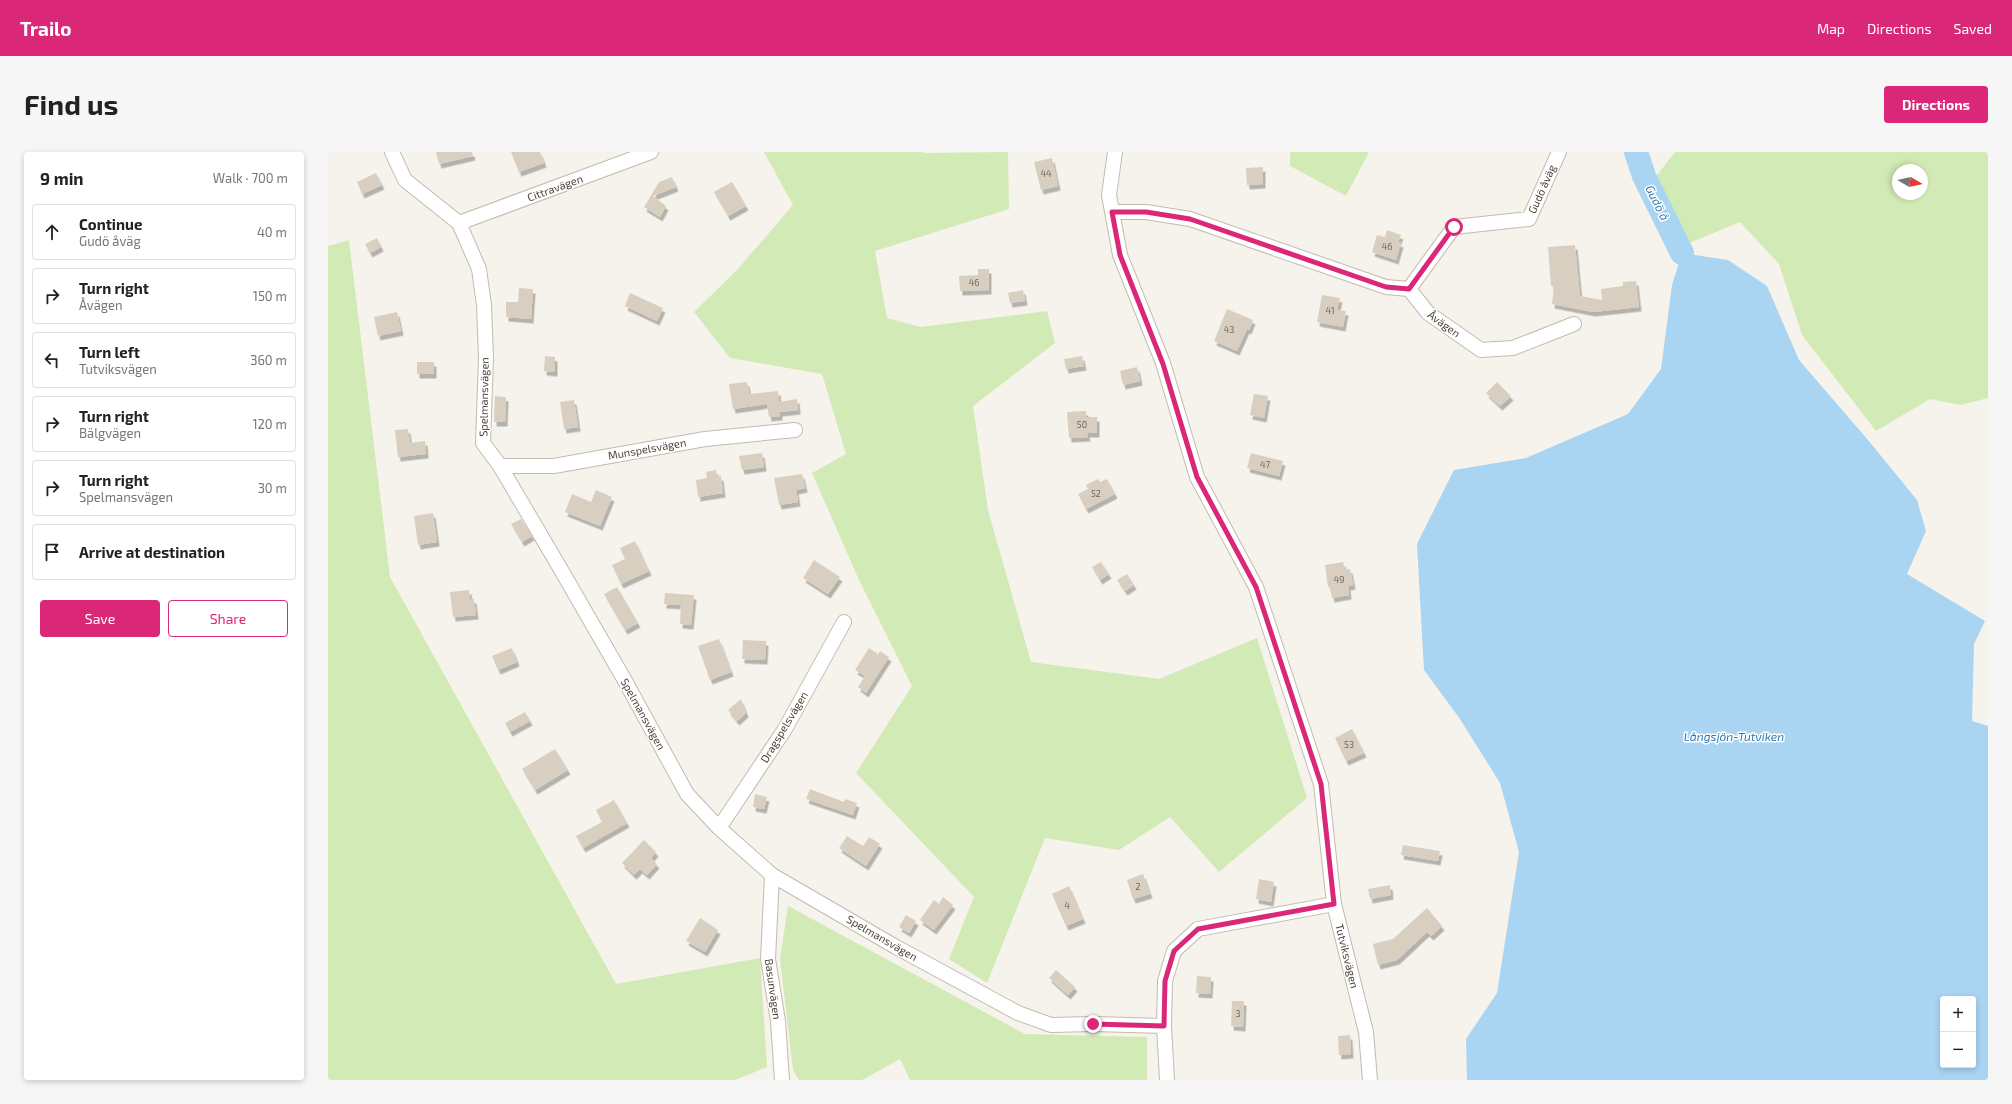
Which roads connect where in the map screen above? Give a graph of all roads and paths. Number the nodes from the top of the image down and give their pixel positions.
1 (392, 152) edge
2 (651, 152) edge
3 (1115, 152) edge
4 (1560, 152) edge
5 (1112, 212) junction
6 (459, 223) junction
7 (1409, 289) junction
8 (1574, 324) dead end
9 (795, 430) dead end
10 (500, 466) junction
11 (844, 622) dead end
12 (719, 828) junction
13 (772, 874) junction
14 (1334, 904) junction
15 (1164, 1026) junction
16 (782, 1080) edge
17 (1167, 1080) edge
18 (1370, 1080) edge

1 - 6 street, Spelmansvägen
2 - 6 street, Cittravägen
3 - 5 street, Tutviksvägen
4 - 7 street, Gudö åväg
5 - 7 street
5 - 14 street, Tutviksvägen
6 - 10 street, Spelmansvägen
7 - 8 street, Åvägen
9 - 10 street, Munspelsvägen
10 - 12 street, Spelmansvägen
11 - 12 street, Dragspelsvägen
12 - 13 street, Spelmansvägen
13 - 15 street, Spelmansvägen
13 - 16 street, Basunvägen
14 - 15 street
14 - 18 street, Tutviksvägen
15 - 17 street

